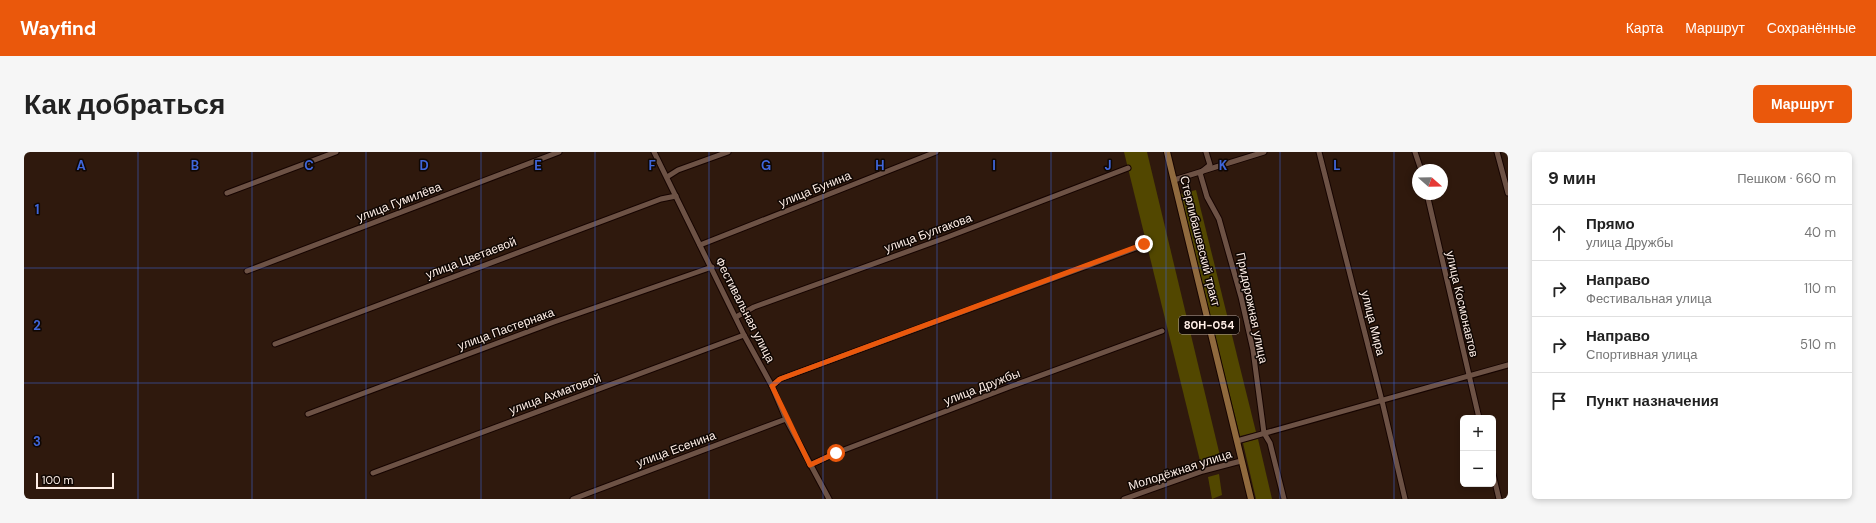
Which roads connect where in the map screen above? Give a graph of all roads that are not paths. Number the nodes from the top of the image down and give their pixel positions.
1 (336, 152) edge
2 (559, 152) edge
3 (654, 152) edge
4 (728, 152) edge
5 (936, 152) edge
6 (1166, 152) edge
7 (1206, 152) edge
8 (1264, 152) edge
9 (1319, 152) edge
10 (1415, 152) edge
11 (1497, 152) edge
12 (1419, 164) edge
13 (1128, 168) dead end
14 (1200, 173) junction
15 (667, 177) junction
16 (1174, 180) junction
17 (227, 193) dead end
18 (1508, 193) edge
19 (676, 196) junction
20 (1428, 200) edge
21 (1144, 244) dead end
22 (700, 245) junction
23 (712, 267) junction
24 (247, 271) dead end
25 (736, 317) junction
26 (1162, 331) dead end
27 (744, 335) junction
28 (275, 344) dead end
29 (1508, 365) edge
30 (1468, 376) junction
31 (772, 386) junction
32 (1382, 401) junction
33 (308, 414) dead end
34 (1478, 415) edge
35 (786, 419) junction
36 (1264, 433) junction
37 (1237, 441) junction
38 (1241, 461) junction
39 (810, 465) junction
40 (372, 473) dead end
41 (1496, 486) edge
42 (573, 499) edge
43 (829, 499) edge
44 (1124, 499) edge
45 (1251, 499) edge
46 (1284, 499) edge
47 (1405, 499) edge
48 (1499, 499) edge

1 - 17 street
2 - 24 street, улица Гумилёва
3 - 15 street, Фестивальная улица
4 - 15 street
5 - 22 street, улица Бунина
6 - 16 main road, Стерлибашевский тракт / 80Н-054
7 - 14 street
8 - 14 street
9 - 32 street, улица Мира
10 - 12 street
11 - 18 street
13 - 25 street, улица Булгакова
14 - 16 street
14 - 36 street, Придорожная улица
15 - 19 street, Фестивальная улица
16 - 37 main road, Стерлибашевский тракт / 80Н-054
19 - 22 street, Фестивальная улица
19 - 28 street, улица Цветаевой
20 - 30 street, улица Космонавтов
21 - 31 street
22 - 23 street, Фестивальная улица
23 - 25 street, Фестивальная улица
23 - 33 street, улица Пастернака
25 - 27 street, Фестивальная улица
26 - 39 street, улица Дружбы
27 - 31 street, Фестивальная улица
27 - 40 street, улица Ахматовой
29 - 30 street
30 - 32 street
30 - 34 street, улица Космонавтов
31 - 35 street, Фестивальная улица
32 - 36 street
32 - 47 street, улица Мира
35 - 39 street, Фестивальная улица
35 - 42 street, улица Есенина
36 - 37 street
36 - 46 street, Придорожная улица
37 - 38 main road, Стерлибашевский тракт / 80Н-054
38 - 44 street, Молодёжная улица
38 - 45 main road, Стерлибашевский тракт / 80Н-054
39 - 43 street, Фестивальная улица
41 - 48 street

